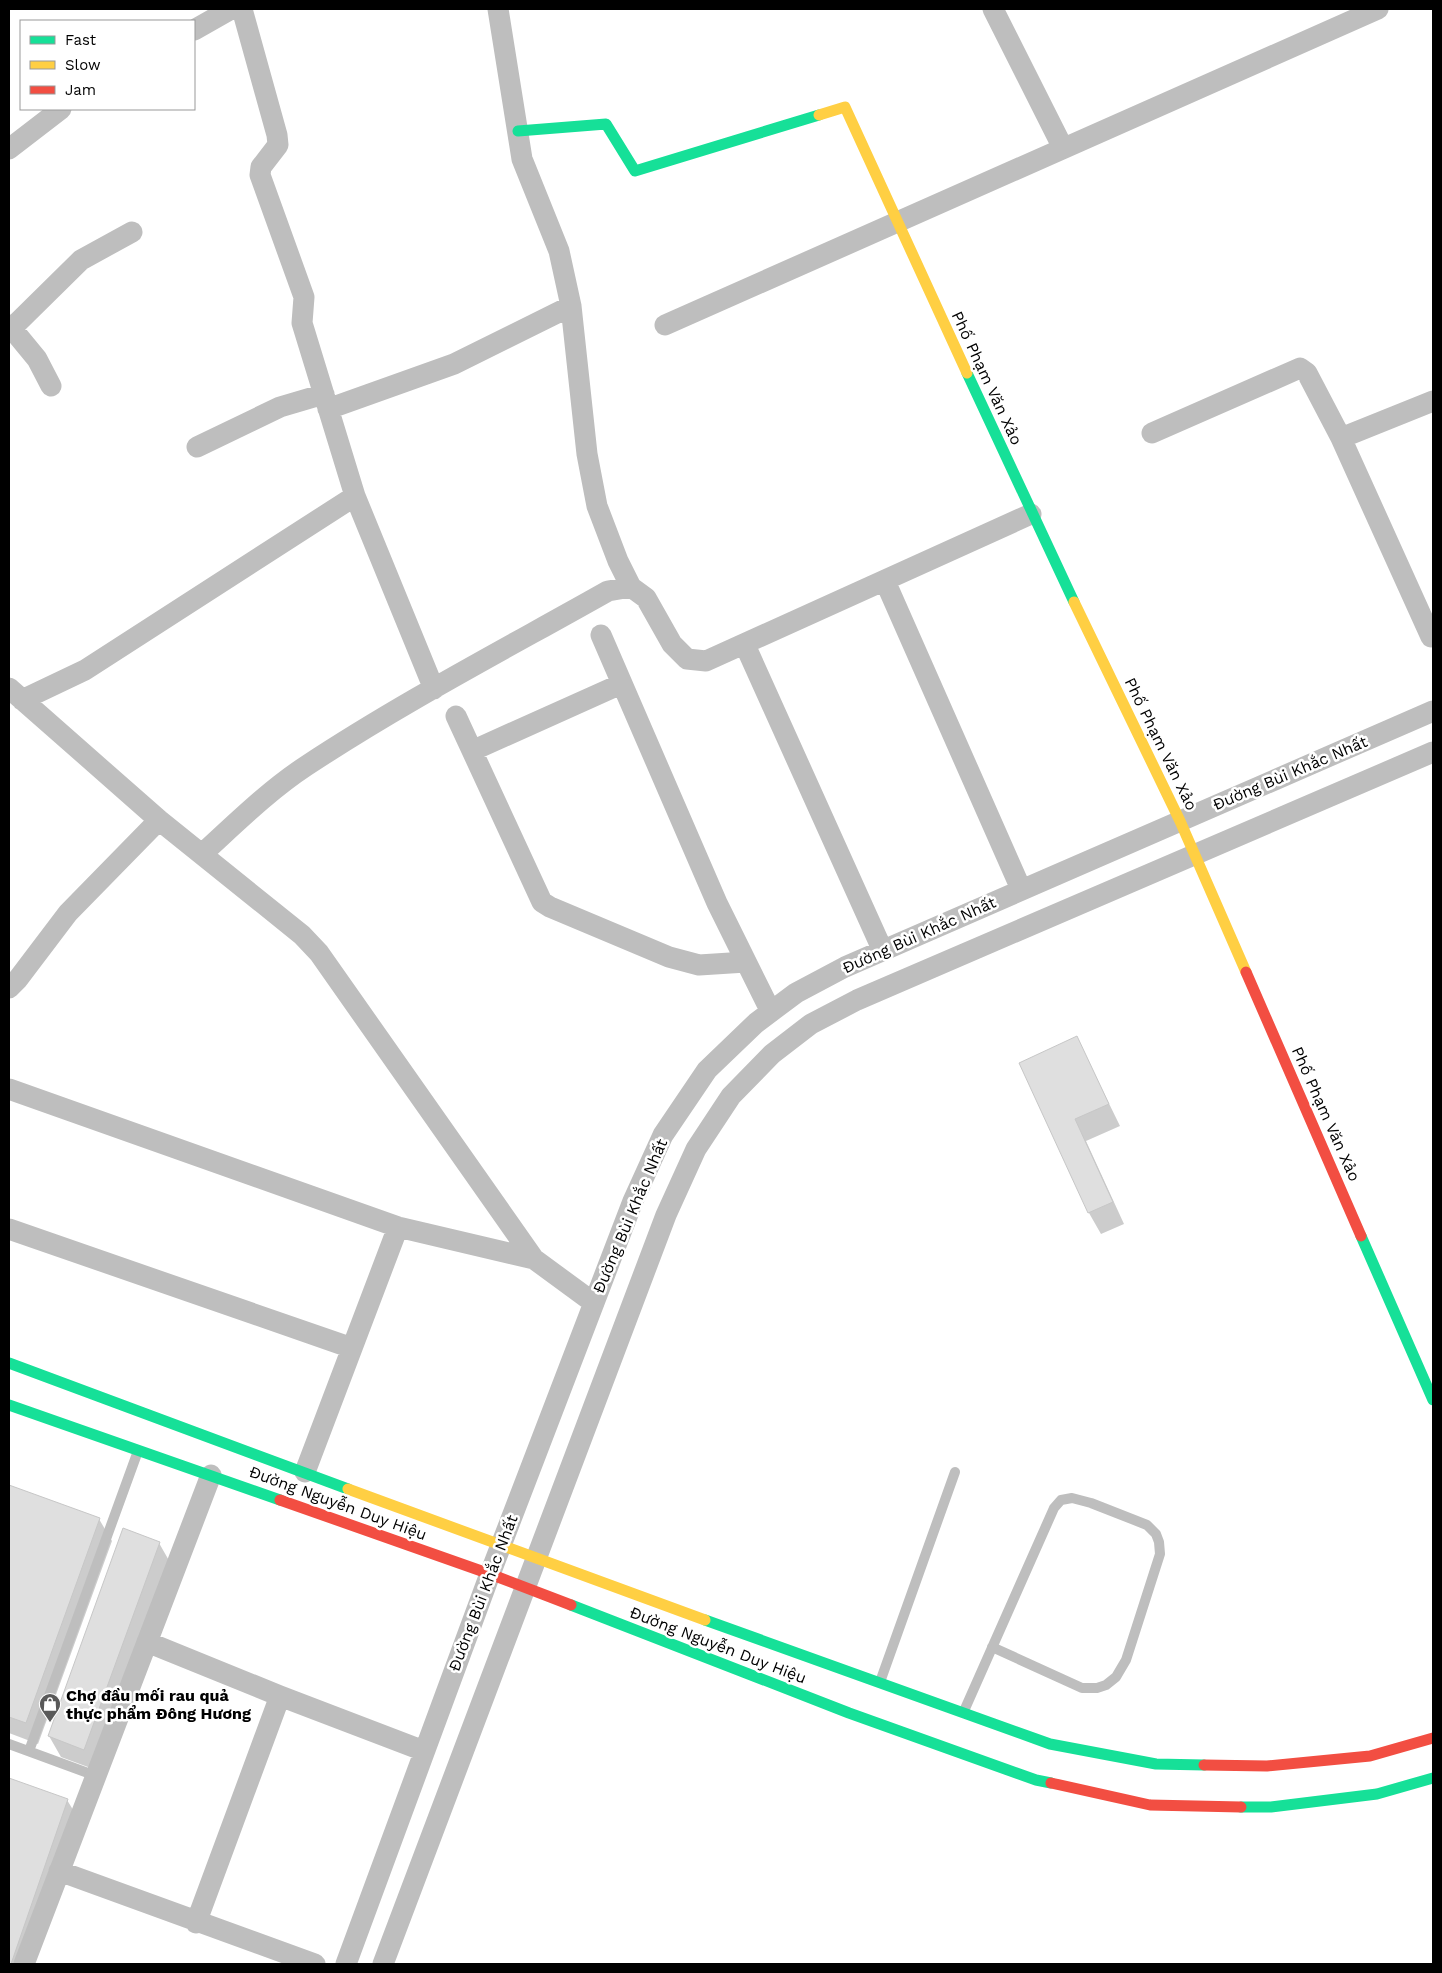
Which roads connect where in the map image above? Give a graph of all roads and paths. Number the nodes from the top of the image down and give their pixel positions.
1 (231, 9) edge
2 (242, 9) edge
3 (498, 9) edge
4 (993, 9) edge
5 (1378, 9) edge
6 (195, 29) edge
7 (60, 110) edge
8 (518, 131) junction
9 (1063, 148) junction
10 (9, 149) edge
11 (897, 222) junction
12 (132, 232) dead end
13 (571, 306) junction
14 (665, 325) dead end
15 (10, 326) edge
16 (50, 386) dead end
17 (326, 401) junction
18 (1433, 401) edge
19 (1152, 433) dead end
20 (1342, 438) junction
21 (197, 447) dead end
22 (355, 496) junction
23 (1031, 514) junction
24 (885, 581) junction
25 (631, 587) junction
26 (601, 635) dead end
27 (1431, 638) dead end
28 (746, 645) junction
29 (621, 684) junction
30 (434, 689) junction
31 (15, 694) edge
32 (1433, 711) edge
33 (456, 716) dead end
34 (474, 750) junction
35 (1433, 752) edge
36 (159, 820) junction
37 (1180, 821) junction
38 (202, 854) junction
39 (1195, 854) junction
40 (1021, 889) junction
41 (882, 949) junction
42 (746, 962) junction
43 (9, 988) edge
44 (771, 1012) junction
45 (9, 1089) edge
46 (398, 1227) junction
47 (9, 1229) edge
48 (534, 1258) junction
49 (594, 1303) junction
50 (352, 1348) junction
51 (9, 1364) edge
52 (1433, 1398) edge
53 (9, 1405) edge
54 (138, 1450) junction
55 (305, 1472) junction
56 (955, 1472) dead end
57 (211, 1475) junction
58 (501, 1545) junction
59 (537, 1559) junction
60 (490, 1574) junction
61 (525, 1588) junction
62 (147, 1642) junction
63 (992, 1647) junction
64 (880, 1682) junction
65 (280, 1696) junction
66 (964, 1713) junction
67 (1433, 1738) edge
68 (9, 1744) edge
69 (29, 1751) junction
70 (424, 1751) junction
71 (96, 1776) junction
72 (1433, 1778) edge
73 (60, 1871) junction
74 (196, 1922) junction
75 (24, 1964) edge
76 (315, 1964) edge
77 (346, 1964) edge
78 (383, 1964) edge

1 - 6 street
2 - 17 street
3 - 8 street
4 - 9 street
5 - 9 street
7 - 10 street
8 - 11 street, Phố Phạm Văn Xảo
8 - 13 street
9 - 11 street
11 - 14 street
11 - 23 street, Phố Phạm Văn Xảo
12 - 15 street
13 - 17 street
13 - 25 street
15 - 16 street
17 - 21 street
17 - 22 street
18 - 20 street
19 - 20 street
20 - 27 street
22 - 30 street
22 - 31 street
23 - 24 street
23 - 37 street, Phố Phạm Văn Xảo
24 - 28 street
24 - 40 street
25 - 28 street
25 - 30 street
26 - 29 street
28 - 41 street
29 - 34 street
29 - 42 street
30 - 38 street
31 - 36 street
32 - 37 street, Đường Bùi Khắc Nhất
33 - 34 street
34 - 42 street
35 - 39 street, Đường Bùi Khắc Nhất
36 - 38 street
36 - 43 street
37 - 39 street, Phố Phạm Văn Xảo
37 - 40 street, Đường Bùi Khắc Nhất
38 - 48 street
39 - 52 street, Phố Phạm Văn Xảo
39 - 59 street, Đường Bùi Khắc Nhất
40 - 41 street, Đường Bùi Khắc Nhất
41 - 44 street, Đường Bùi Khắc Nhất
42 - 44 street
44 - 49 street, Đường Bùi Khắc Nhất
45 - 46 street
46 - 48 street
46 - 50 street
47 - 50 street
48 - 49 street
49 - 58 street, Đường Bùi Khắc Nhất
50 - 55 street
51 - 55 street, Đường Nguyễn Duy Hiệu
53 - 54 street, Đường Nguyễn Duy Hiệu
54 - 57 street, Đường Nguyễn Duy Hiệu
54 - 69 lane
55 - 58 street, Đường Nguyễn Duy Hiệu
56 - 64 lane
57 - 60 street, Đường Nguyễn Duy Hiệu
57 - 62 street
58 - 59 street, Đường Nguyễn Duy Hiệu
58 - 60 street, Đường Bùi Khắc Nhất
59 - 61 street, Đường Bùi Khắc Nhất
59 - 64 street, Đường Nguyễn Duy Hiệu
60 - 61 street, Đường Nguyễn Duy Hiệu
60 - 70 street, Đường Bùi Khắc Nhất
61 - 72 street, Đường Nguyễn Duy Hiệu
61 - 78 street, Đường Bùi Khắc Nhất
62 - 65 street
62 - 71 street
63 - 63 lane
63 - 66 lane
64 - 66 street, Đường Nguyễn Duy Hiệu
65 - 70 street
65 - 74 street
66 - 67 street, Đường Nguyễn Duy Hiệu
68 - 69 lane
69 - 71 lane
70 - 77 street, Đường Bùi Khắc Nhất
71 - 73 street
73 - 74 street
73 - 75 street
74 - 76 street

